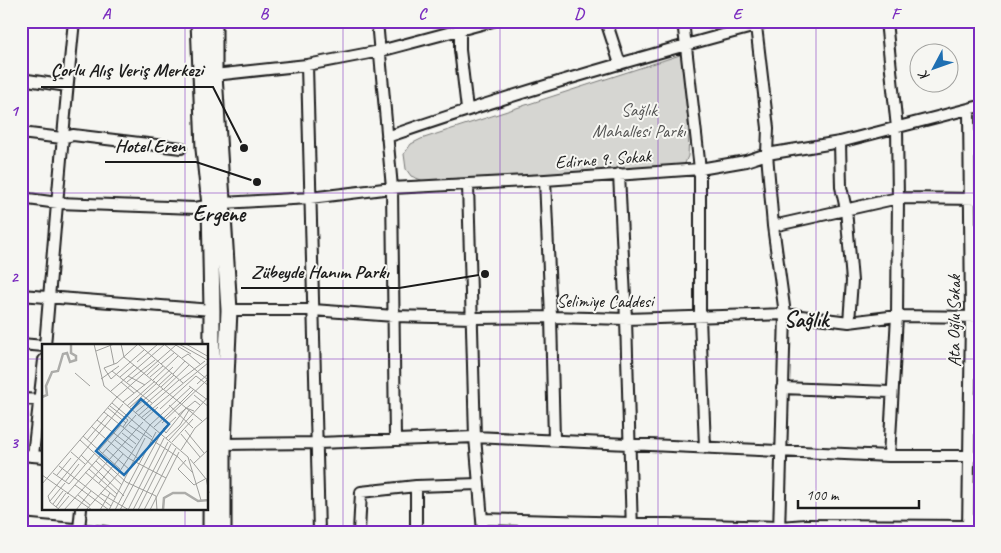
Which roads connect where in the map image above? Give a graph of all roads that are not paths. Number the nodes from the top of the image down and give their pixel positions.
1 (74, 21) edge
2 (199, 21) edge
3 (214, 21) edge
4 (377, 21) edge
5 (493, 21) edge
6 (606, 21) edge
7 (683, 21) edge
8 (767, 21) edge
9 (886, 21) edge
10 (755, 24) edge
11 (460, 30) junction
12 (687, 44) junction
13 (380, 52) junction
14 (307, 64) junction
15 (620, 64) junction
16 (214, 74) junction
17 (21, 79) edge
18 (67, 86) junction
19 (980, 106) edge
20 (467, 110) junction
21 (969, 110) junction
22 (897, 128) junction
23 (21, 133) edge
24 (387, 137) junction
25 (62, 138) junction
26 (840, 142) junction
27 (181, 148) dead end
28 (767, 154) junction
29 (700, 169) junction
30 (619, 174) junction
31 (545, 180) junction
32 (468, 185) junction
33 (392, 188) junction
34 (21, 198) edge
35 (310, 198) junction
36 (898, 198) junction
37 (969, 199) junction
38 (980, 199) edge
39 (58, 203) junction
40 (216, 204) junction
41 (846, 209) junction
42 (773, 226) junction
43 (21, 295) edge
44 (49, 297) junction
45 (212, 310) junction
46 (229, 310) junction
47 (313, 310) junction
48 (785, 314) junction
49 (394, 316) junction
50 (897, 316) junction
51 (551, 317) junction
52 (700, 317) junction
53 (975, 317) edge
54 (473, 318) junction
55 (626, 318) junction
56 (849, 322) junction
57 (21, 344) edge
58 (44, 344) edge
59 (42, 346) edge
60 (209, 364) edge
61 (782, 388) junction
62 (892, 392) junction
63 (21, 399) edge
64 (42, 400) edge
65 (209, 420) edge
66 (475, 436) junction
67 (395, 439) junction
68 (554, 439) junction
69 (318, 443) junction
70 (223, 444) junction
71 (629, 444) junction
72 (705, 448) junction
73 (782, 451) junction
74 (21, 454) edge
75 (39, 456) edge
76 (889, 456) junction
77 (974, 456) edge
78 (209, 481) edge
79 (479, 484) junction
80 (416, 486) junction
81 (81, 510) edge
82 (483, 519) junction
83 (21, 524) edge
84 (632, 527) edge
85 (705, 528) edge
86 (79, 529) junction
87 (780, 529) edge
88 (968, 529) edge
89 (106, 532) edge
90 (210, 532) edge
91 (223, 532) edge
92 (319, 532) edge
93 (359, 532) edge
94 (416, 532) edge
95 (483, 532) edge

1 - 18 street
2 - 40 highway
3 - 16 highway
4 - 13 street
5 - 11 street
6 - 15 street
7 - 12 street
8 - 10 street
9 - 22 street
10 - 12 street
10 - 28 street
11 - 13 street
11 - 20 street
12 - 15 street
12 - 29 street
13 - 14 street
13 - 24 street
14 - 16 street
14 - 35 street
15 - 20 street
16 - 40 highway
17 - 18 street
18 - 25 street
19 - 21 street, Edirne 9. Sokak
20 - 24 street
21 - 22 street, Edirne 9. Sokak
21 - 37 street, Ata Oğlu Sokak
22 - 26 street, Edirne 9. Sokak
22 - 36 street
23 - 25 street
24 - 33 street
25 - 27 street
25 - 39 street
26 - 28 street, Edirne 9. Sokak
26 - 41 street
28 - 29 street, Edirne 9. Sokak
28 - 42 street
29 - 30 street, Edirne 9. Sokak
29 - 52 street
30 - 31 street, Edirne 9. Sokak
30 - 55 street
31 - 32 street, Edirne 9. Sokak
31 - 51 street
32 - 33 street, Edirne 9. Sokak
32 - 54 street
33 - 35 street, Edirne 9. Sokak
33 - 49 street
34 - 39 street, Edirne 9. Sokak
35 - 40 street, Edirne 9. Sokak
35 - 47 street
36 - 37 street
36 - 41 street
36 - 50 street
37 - 38 street
37 - 53 street, Ata Oğlu Sokak
39 - 40 street, Edirne 9. Sokak
39 - 44 street
40 - 45 highway
40 - 46 highway
41 - 42 street
41 - 56 street
42 - 48 street
43 - 44 street
44 - 45 street
44 - 58 street
45 - 60 highway
46 - 47 street, Selimiye Caddesi
46 - 70 highway
47 - 49 street, Selimiye Caddesi
47 - 69 street
48 - 52 street, Selimiye Caddesi
48 - 56 street, Selimiye Caddesi
48 - 61 street
49 - 54 street, Selimiye Caddesi
49 - 67 street
50 - 53 street, Selimiye Caddesi
50 - 56 street, Selimiye Caddesi
50 - 62 street
51 - 54 street, Selimiye Caddesi
51 - 55 street, Selimiye Caddesi
51 - 68 street
52 - 55 street, Selimiye Caddesi
52 - 72 street
53 - 77 street, Ata Oğlu Sokak
54 - 66 street
55 - 71 street
57 - 59 street
60 - 65 highway
61 - 62 street
61 - 73 street
62 - 76 street
63 - 64 street
64 - 75 street
65 - 78 highway
66 - 67 street
66 - 68 street
66 - 79 street
67 - 69 street
68 - 71 street
69 - 70 street
69 - 92 street
70 - 91 highway
71 - 72 street
71 - 84 street
72 - 73 street
73 - 76 street
73 - 87 street
74 - 75 street
76 - 77 street
77 - 88 street, Ata Oğlu Sokak
78 - 90 highway
79 - 80 street
79 - 82 street
80 - 93 street
80 - 94 street
81 - 86 street
82 - 84 street
82 - 95 street
83 - 86 street
84 - 85 street
85 - 87 street
86 - 89 street
87 - 88 street

